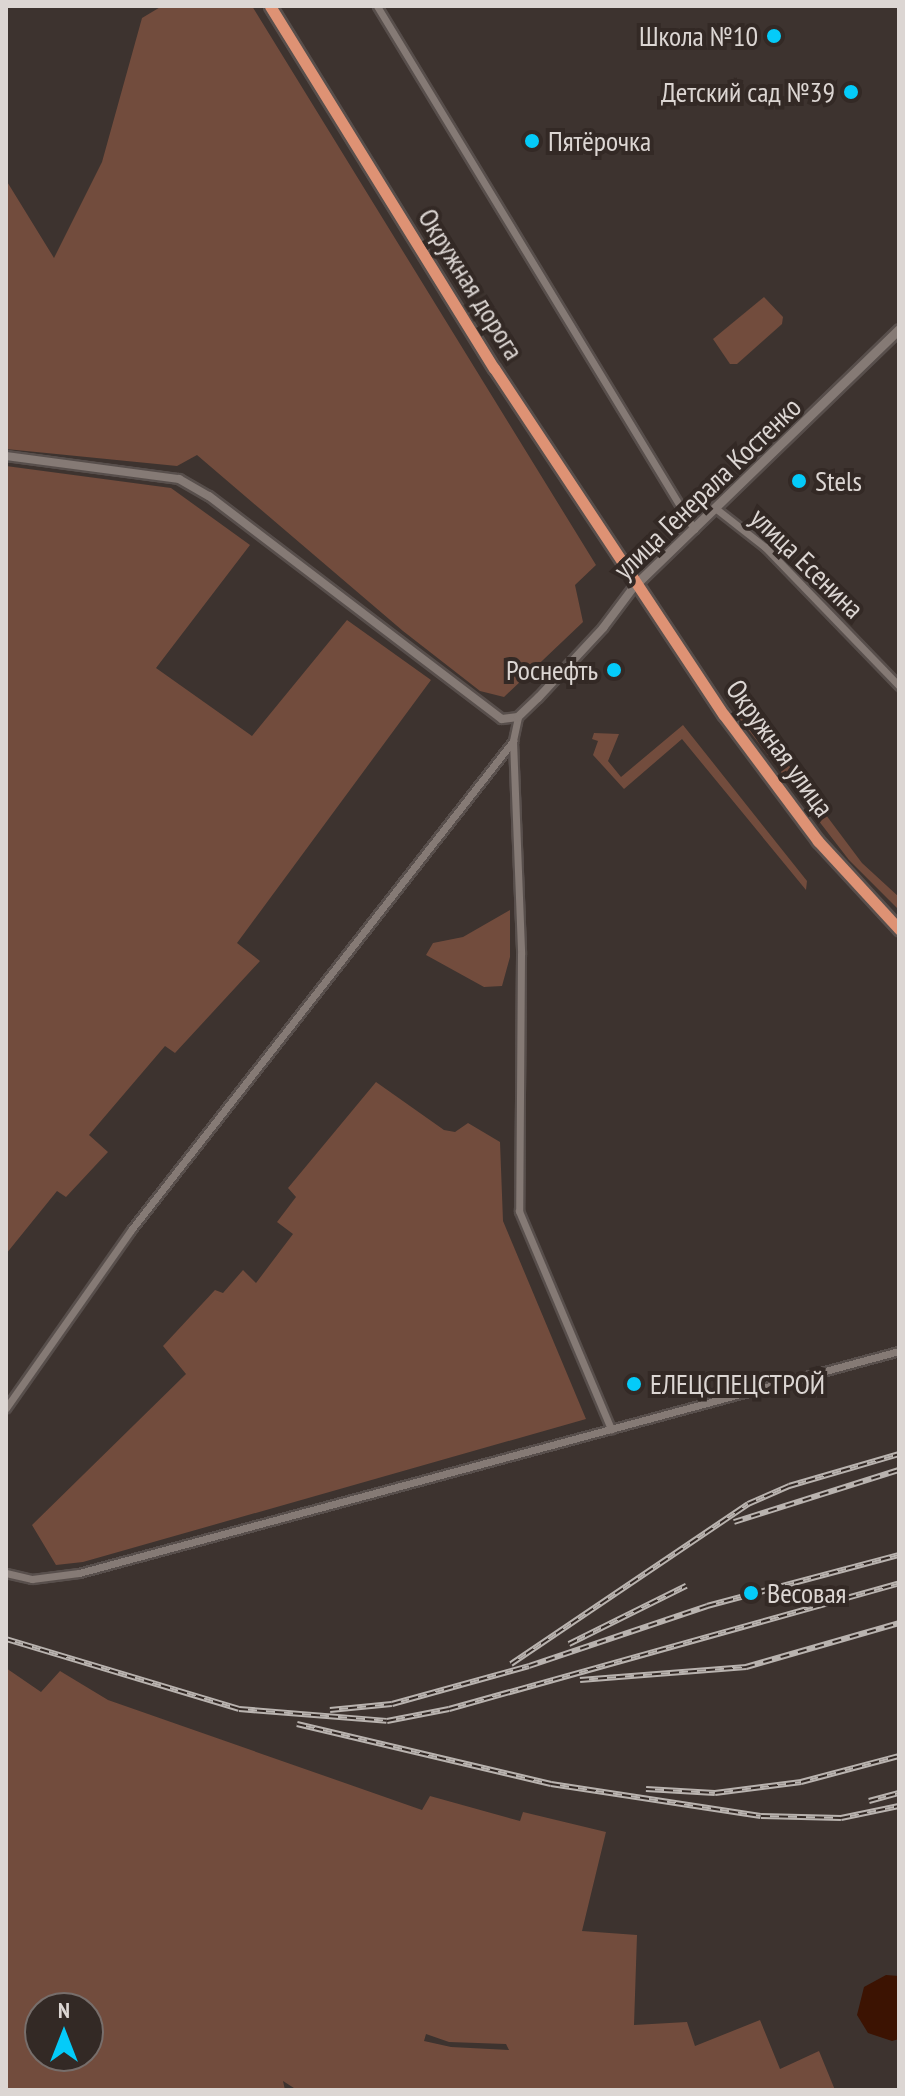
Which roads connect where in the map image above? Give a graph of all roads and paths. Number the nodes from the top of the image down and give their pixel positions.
1 (270, 6) edge
2 (377, 6) edge
3 (899, 329) edge
4 (6, 456) edge
5 (715, 508) junction
6 (694, 529) junction
7 (636, 584) junction
8 (899, 686) edge
9 (518, 717) junction
10 (513, 741) junction
11 (899, 929) edge
12 (899, 1351) edge
13 (6, 1408) edge
14 (611, 1429) junction
15 (6, 1573) edge

1 - 7 highway, Окружная дорога
2 - 6 street
3 - 5 main road, улица Генерала Костенко
4 - 9 street
5 - 6 main road, улица Генерала Костенко
5 - 8 street, улица Есенина
6 - 7 main road, улица Генерала Костенко
7 - 9 street, улица Генерала Костенко
7 - 11 highway, Окружная улица
9 - 10 street
10 - 13 street
10 - 14 street
12 - 14 street
14 - 15 street

